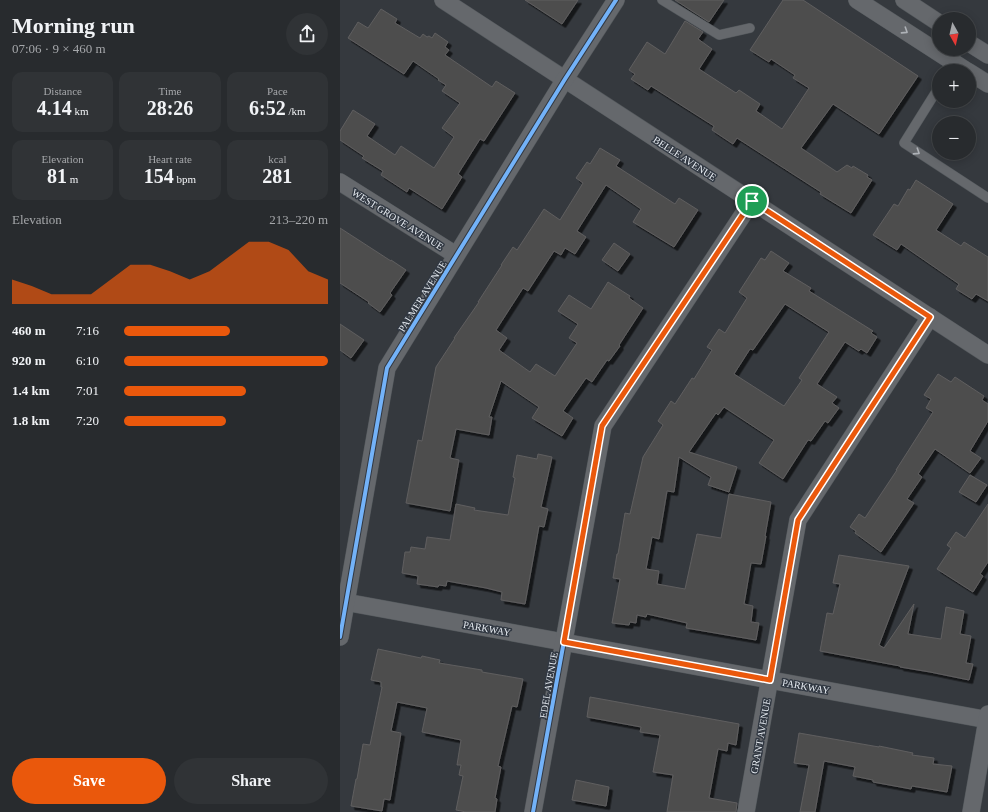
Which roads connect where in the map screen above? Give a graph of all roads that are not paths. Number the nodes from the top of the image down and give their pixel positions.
1 (443, 0) edge
2 (616, 0) edge
3 (662, 0) edge
4 (857, 0) edge
5 (904, 0) edge
6 (876, 5) edge
7 (932, 18) edge
8 (750, 28) dead end
9 (976, 47) edge
10 (988, 55) edge
11 (953, 64) edge
12 (976, 78) edge
13 (565, 79) junction
14 (988, 84) edge
15 (932, 97) edge
16 (340, 182) edge
17 (988, 198) edge
18 (752, 201) junction
19 (456, 255) junction
20 (930, 317) junction
21 (988, 355) edge
22 (343, 602) edge
23 (340, 637) edge
24 (564, 642) junction
25 (770, 680) junction
26 (988, 718) edge
27 (533, 812) edge
28 (746, 812) edge
29 (970, 812) edge

1 - 13 street, BELLE AVENUE
2 - 13 street, PALMER AVENUE
3 - 8 lane
4 - 6 street
5 - 7 street
6 -> 11 street
9 - 10 street
12 - 14 street
13 - 18 street, BELLE AVENUE
13 - 19 street, PALMER AVENUE
15 -> 17 lane
16 - 19 street, WEST GROVE AVENUE
18 - 20 street, BELLE AVENUE
18 - 24 street, EDEL AVENUE
19 - 22 street, PALMER AVENUE
20 - 21 street, BELLE AVENUE
20 - 25 street, GRANT AVENUE
22 - 23 street, PALMER AVENUE
22 - 24 street, PARKWAY
24 - 25 street, PARKWAY
24 - 27 street, EDEL AVENUE
25 - 26 street, PARKWAY
25 - 28 street, GRANT AVENUE
26 - 29 street

